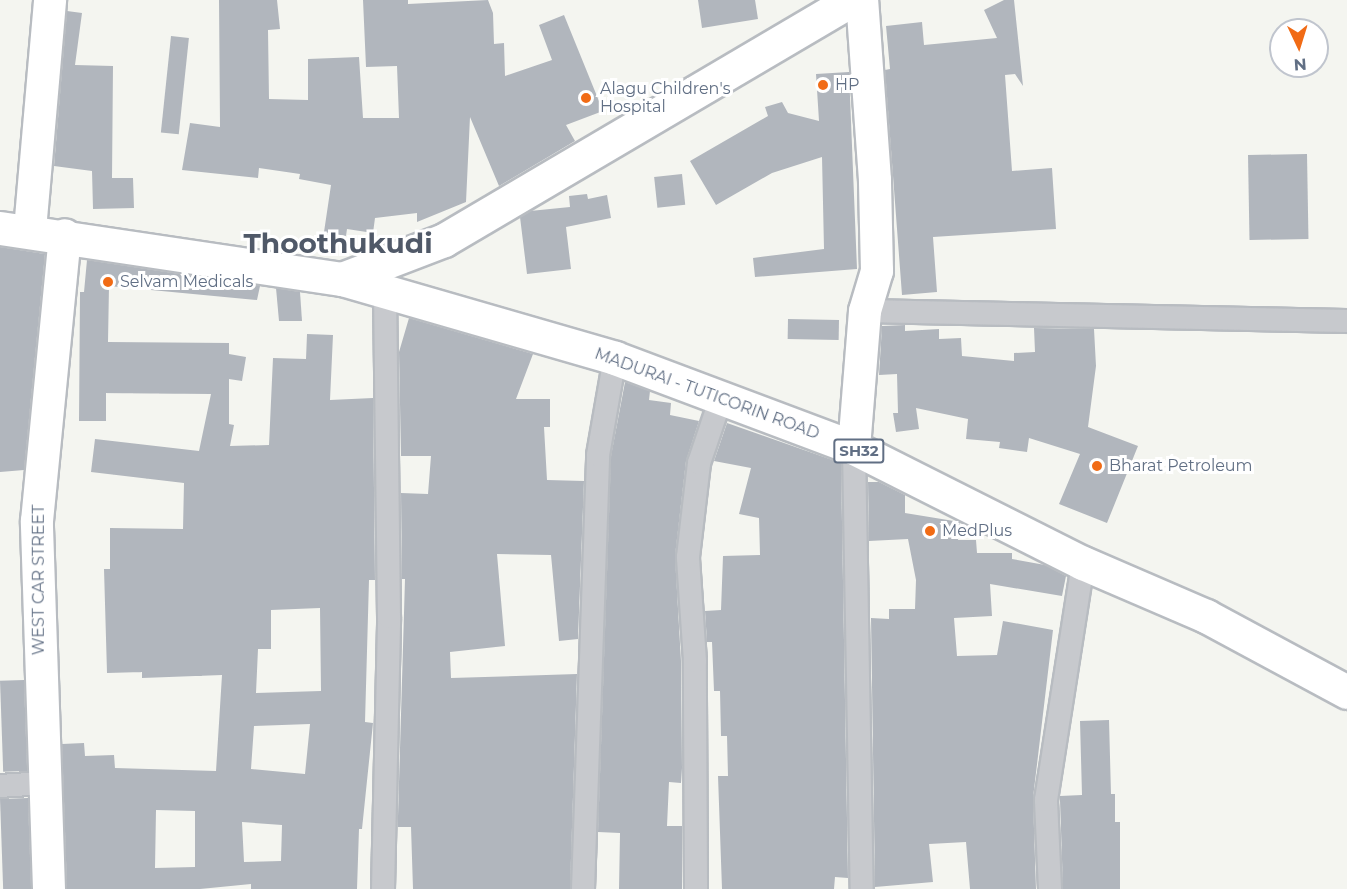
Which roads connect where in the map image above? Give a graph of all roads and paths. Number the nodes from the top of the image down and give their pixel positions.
1 (50, 0) edge
2 (851, 0) edge
3 (862, 0) edge
4 (15, 229) edge
5 (65, 235) junction
6 (342, 279) junction
7 (385, 291) junction
8 (865, 311) junction
9 (1347, 321) edge
10 (615, 358) junction
11 (721, 398) junction
12 (854, 448) junction
13 (1083, 563) junction
14 (1347, 692) edge
15 (43, 783) junction
16 (0, 786) edge
17 (49, 889) edge
18 (383, 889) edge
19 (584, 889) edge
20 (696, 889) edge
21 (862, 889) edge
22 (1050, 889) edge

1 - 4 street
2 - 6 main road
3 - 8 street
4 - 5 main road, MADURAI - TUTICORIN ROAD
5 - 6 main road, MADURAI - TUTICORIN ROAD
5 - 15 street, WEST CAR STREET
6 - 7 main road, MADURAI - TUTICORIN ROAD / SH32
7 - 10 main road, MADURAI - TUTICORIN ROAD / SH32
7 - 18 street
8 - 9 street
8 - 12 street
10 - 11 main road, MADURAI - TUTICORIN ROAD / SH32
10 - 19 street
11 - 12 main road, MADURAI - TUTICORIN ROAD / SH32
11 - 20 street
12 - 13 main road, MADURAI - TUTICORIN ROAD / SH32
12 - 21 street
13 - 14 main road, MADURAI - TUTICORIN ROAD / SH32
13 - 22 street
15 - 16 street
15 - 17 street, WEST CAR STREET

